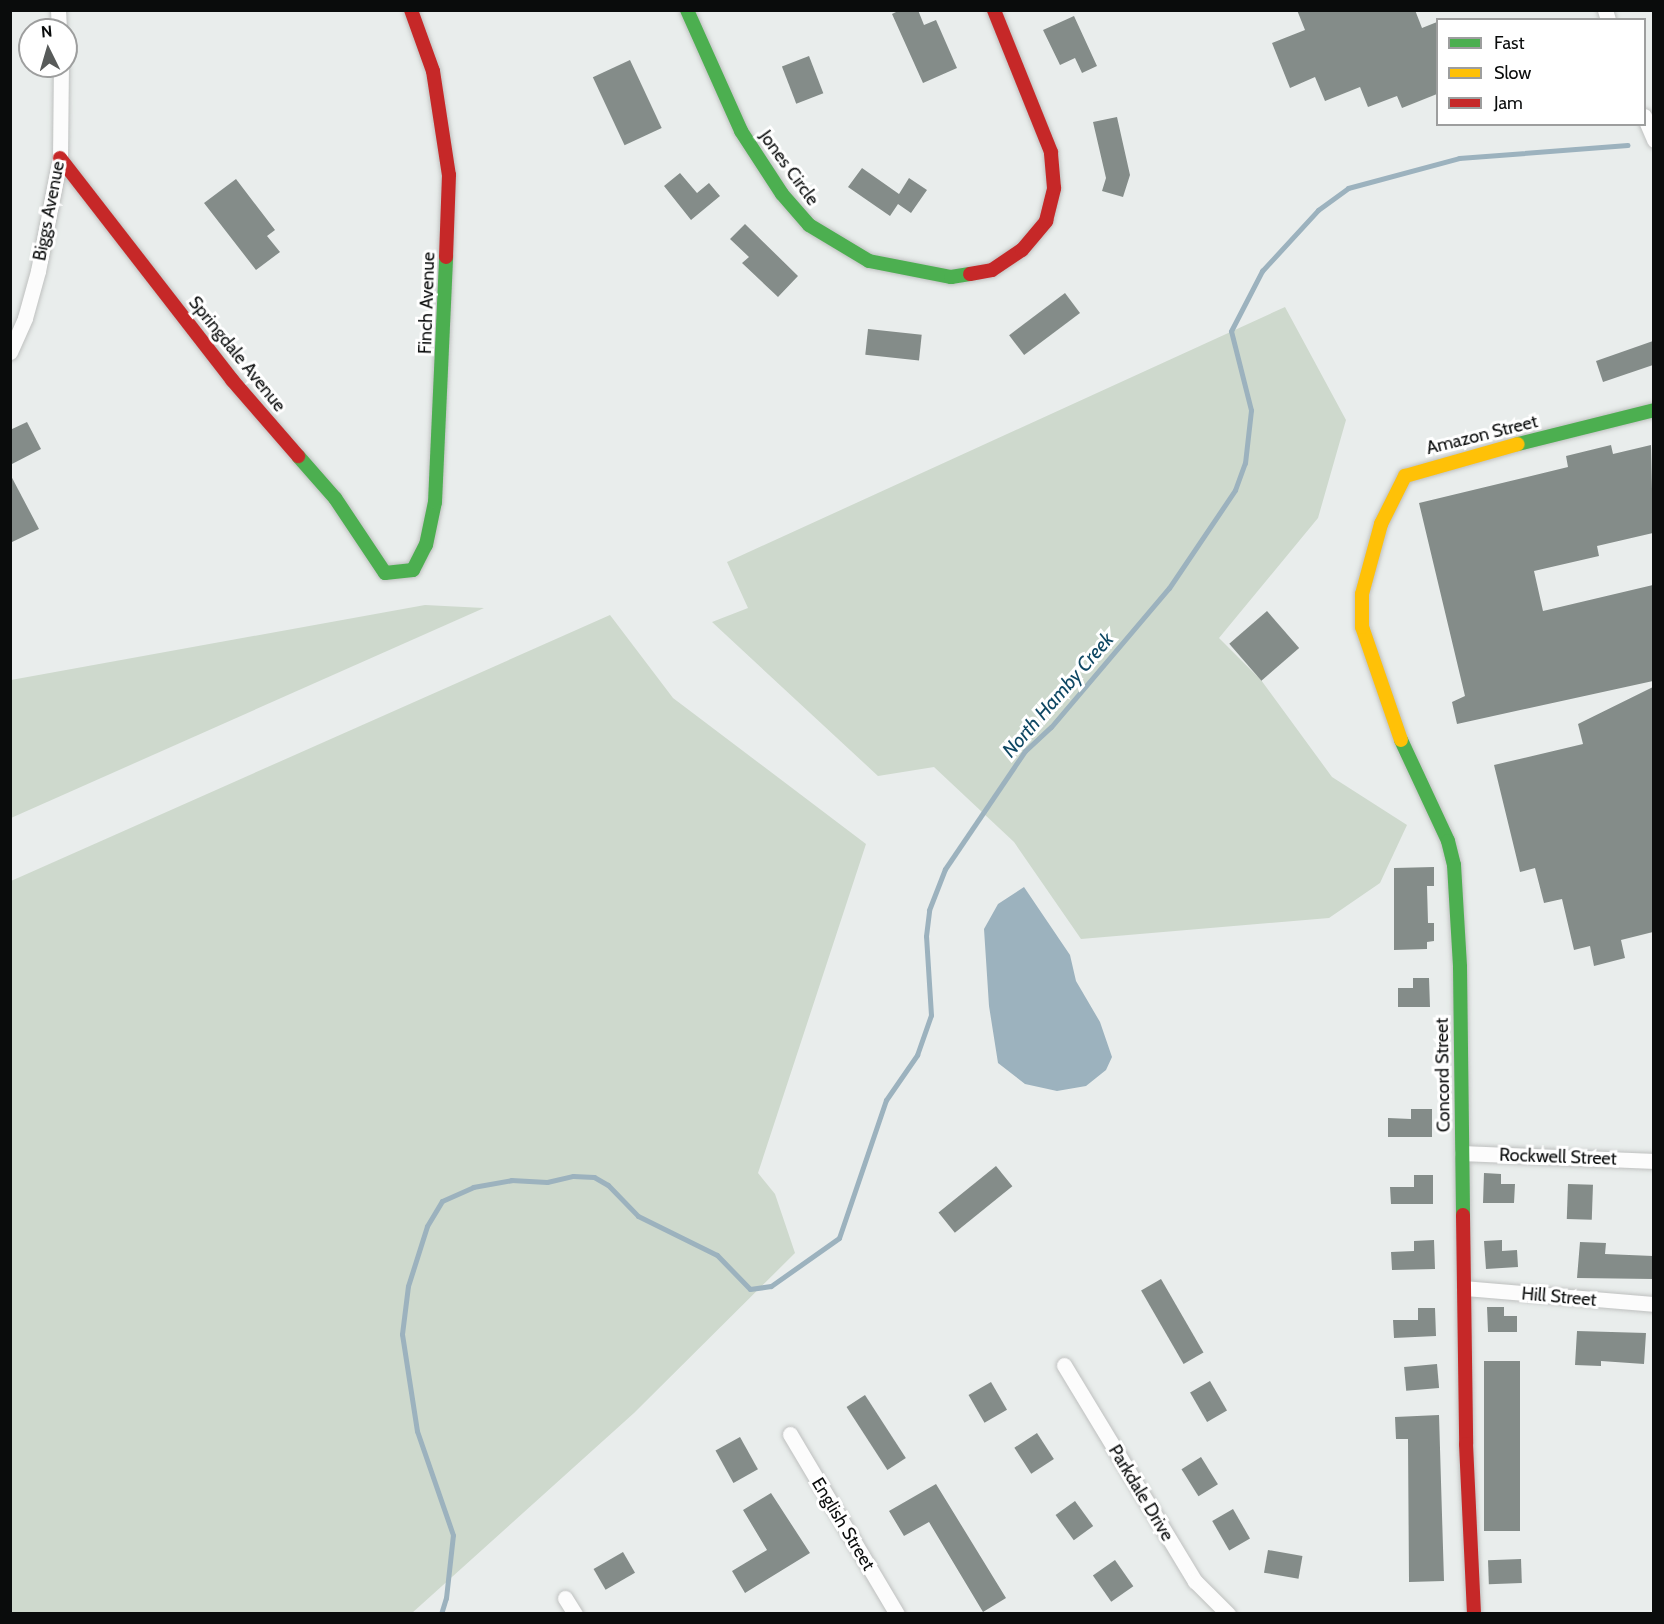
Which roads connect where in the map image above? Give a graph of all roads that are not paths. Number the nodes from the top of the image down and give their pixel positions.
1 (411, 10) edge
2 (687, 10) edge
3 (994, 10) edge
4 (61, 78) edge
5 (1646, 121) edge
6 (1653, 140) edge
7 (60, 158) junction
8 (10, 352) edge
9 (1653, 410) edge
10 (1373, 556) joint
11 (386, 573) joint
12 (1462, 1154) junction
13 (1653, 1161) edge
14 (1464, 1288) junction
15 (1653, 1304) edge
16 (1064, 1365) dead end
17 (790, 1434) dead end
18 (565, 1598) dead end
19 (575, 1614) edge
20 (897, 1614) edge
21 (1228, 1614) edge
22 (1474, 1614) edge

1 - 11 street, Finch Avenue
2 - 3 street, Jones Circle
4 - 7 street, Biggs Avenue
5 - 6 street
7 - 8 street, Biggs Avenue
7 - 11 street, Springdale Avenue
9 - 10 street, Amazon Street
10 - 12 street, Concord Street
12 - 13 street, Rockwell Street
12 - 14 street, Concord Street
14 - 15 street, Hill Street
14 - 22 street, Concord Street
16 - 21 street, Parkdale Drive
17 - 20 street, English Street
18 - 19 street

